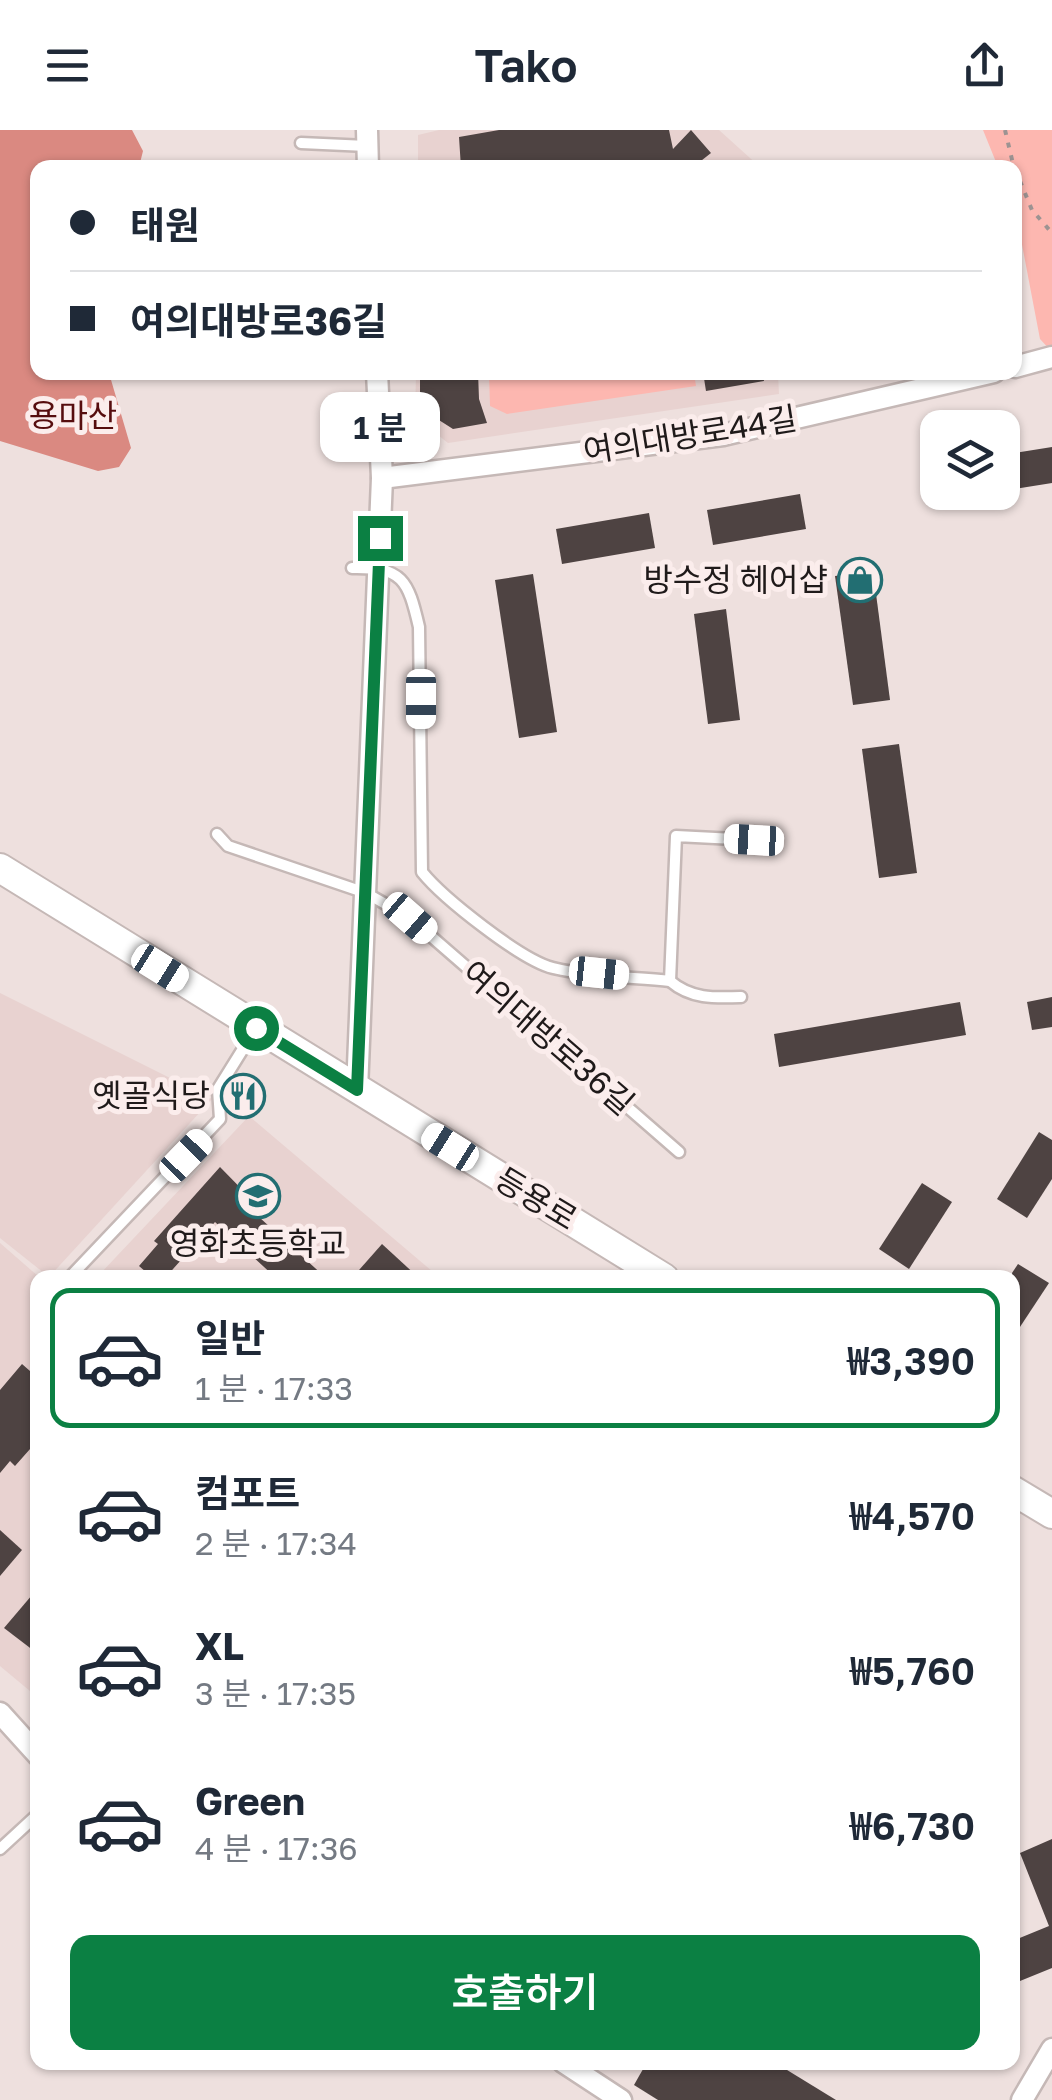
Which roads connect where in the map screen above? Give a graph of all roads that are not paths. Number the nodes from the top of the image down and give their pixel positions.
1 (300, 143) dead end
2 (367, 148) edge
3 (1052, 357) edge
4 (1022, 365) edge
5 (378, 380) edge
6 (960, 380) edge
7 (382, 478) junction
8 (378, 567) junction
9 (352, 568) dead end
10 (217, 834) dead end
11 (754, 840) dead end
12 (0, 868) edge
13 (366, 893) junction
14 (670, 981) junction
15 (741, 998) dead end
16 (256, 1028) junction
17 (357, 1090) junction
18 (678, 1152) dead end
19 (77, 1270) edge
20 (651, 1270) edge
21 (1020, 1495) edge
22 (1052, 1514) edge
23 (0, 1713) edge
24 (30, 1746) edge
25 (30, 1821) edge
26 (0, 1848) edge
27 (1052, 2049) edge
28 (575, 2070) edge
29 (621, 2100) edge
30 (1022, 2100) edge

1 - 2 lane
3 - 4 street
5 - 7 street
6 - 7 street, 여의대방로44길
7 - 8 street
8 - 9 lane
8 - 13 street
8 - 14 lane
10 - 13 lane, 여의대방로36길
11 - 14 lane
12 - 16 street, 등용로
13 - 17 street
13 - 18 lane, 여의대방로36길
14 - 15 lane
16 - 17 street, 등용로
16 - 19 lane
17 - 20 street, 등용로
21 - 22 street
23 - 24 street
25 - 26 lane
27 - 30 street
28 - 29 street

